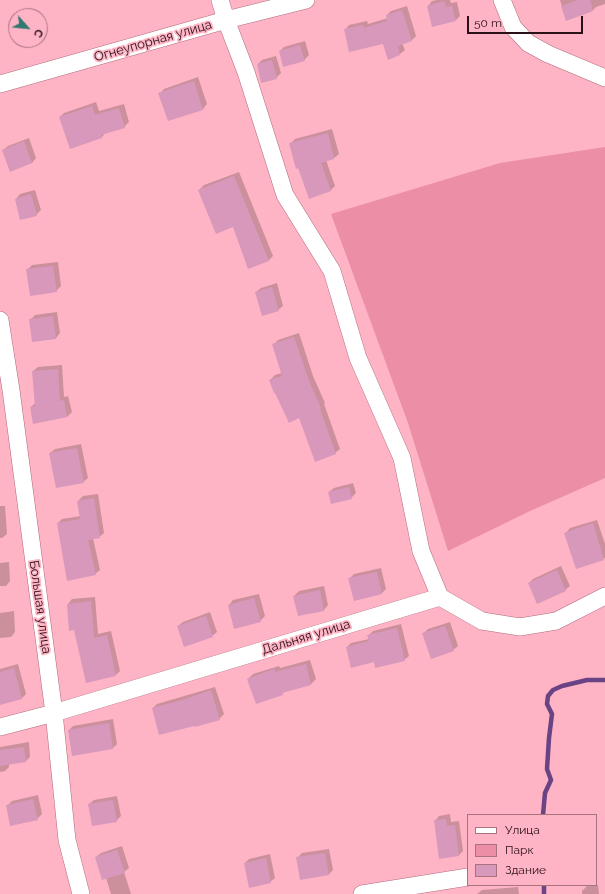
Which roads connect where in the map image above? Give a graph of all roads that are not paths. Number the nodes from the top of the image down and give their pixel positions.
1 (220, 0) edge
2 (306, 0) edge
3 (502, 0) edge
4 (226, 20) junction
5 (605, 78) edge
6 (0, 84) edge
7 (0, 320) edge
8 (605, 596) edge
9 (440, 597) junction
10 (54, 713) junction
11 (0, 727) edge
12 (467, 877) edge
13 (81, 894) edge
14 (362, 894) edge

1 - 4 street
2 - 4 street, Огнеупорная улица
3 - 5 street
4 - 6 street, Огнеупорная улица
4 - 9 street
7 - 10 street, Большая улица
8 - 9 street
9 - 10 street, Дальняя улица
10 - 11 street, Дальняя улица
10 - 13 street, Большая улица
12 - 14 street

